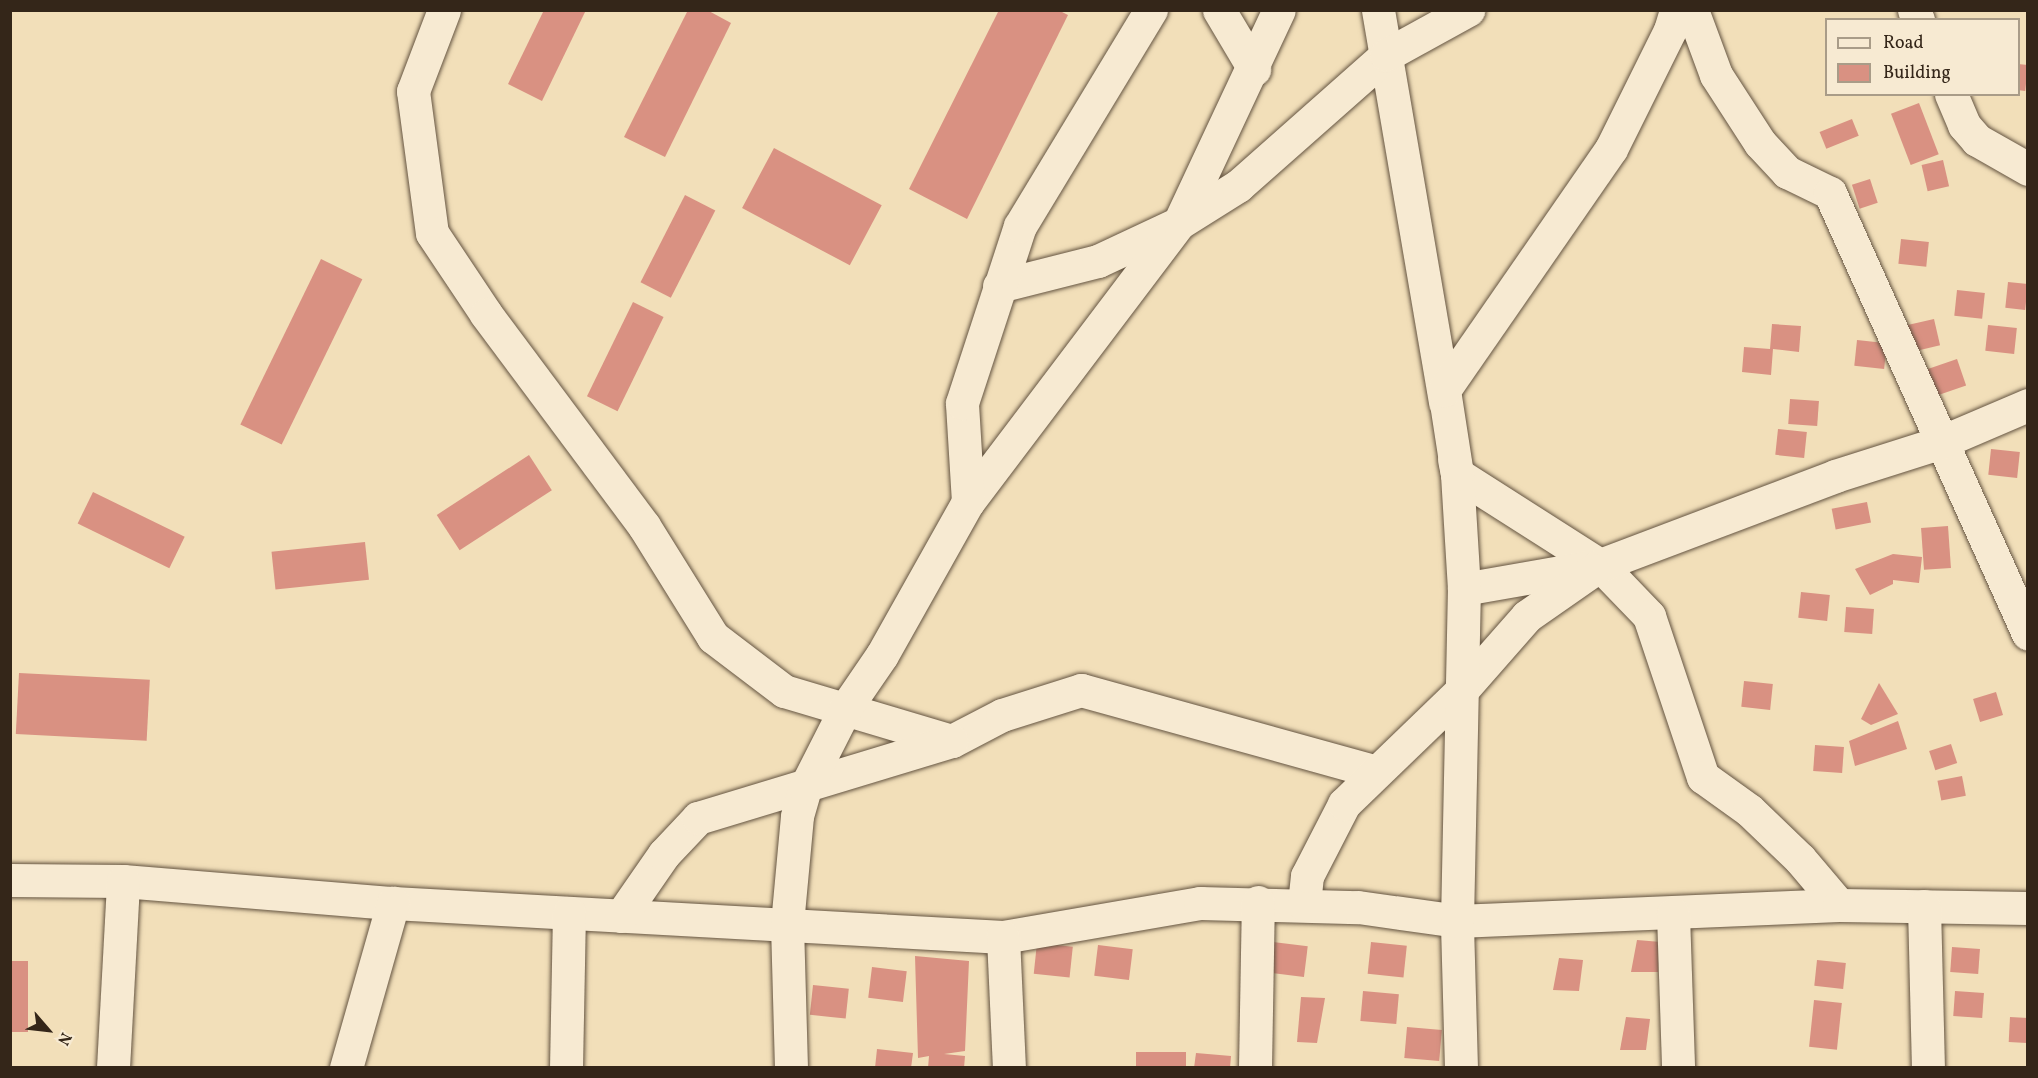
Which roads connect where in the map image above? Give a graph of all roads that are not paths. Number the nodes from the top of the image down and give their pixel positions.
1 (444, 10) edge
2 (1151, 10) edge
3 (1219, 10) edge
4 (1279, 10) edge
5 (1378, 10) edge
6 (1468, 10) edge
7 (1676, 10) edge
8 (1692, 10) edge
9 (1386, 55) junction
10 (1254, 69) junction
11 (1952, 96) edge
12 (2028, 169) edge
13 (1179, 223) junction
14 (999, 286) junction
15 (2028, 405) edge
16 (1939, 443) junction
17 (1457, 474) junction
18 (968, 501) junction
19 (1600, 565) junction
20 (1464, 589) junction
21 (2028, 634) edge
22 (1462, 690) junction
23 (845, 709) junction
24 (952, 741) junction
25 (1374, 771) junction
26 (805, 788) junction
27 (10, 880) edge
28 (123, 881) junction
29 (1258, 902) junction
30 (393, 903) junction
31 (1304, 904) junction
32 (1839, 905) junction
33 (1924, 906) junction
34 (2028, 908) edge
35 (569, 914) junction
36 (1673, 914) junction
37 (621, 916) junction
38 (1457, 921) junction
39 (787, 924) junction
40 (1003, 937) junction
41 (113, 1068) edge
42 (346, 1068) edge
43 (566, 1068) edge
44 (791, 1068) edge
45 (1009, 1068) edge
46 (1255, 1068) edge
47 (1461, 1068) edge
48 (1678, 1068) edge
49 (1928, 1068) edge

1 - 23 street
2 - 14 street
3 - 10 street
4 - 10 street
5 - 9 street
6 - 9 street
7 - 17 street
8 - 16 street
9 - 13 street
9 - 17 street
10 - 13 street
11 - 12 street
13 - 14 street
13 - 18 street
14 - 18 street
15 - 16 street
16 - 19 street
16 - 21 street
17 - 19 street
17 - 20 street
18 - 23 street
19 - 20 street
19 - 22 street
19 - 32 street
20 - 22 street
22 - 25 street
22 - 38 street
23 - 24 street
23 - 26 street
24 - 25 street
24 - 26 street
25 - 31 street
26 - 37 street
26 - 39 street
27 - 28 street
28 - 30 street
28 - 41 street
29 - 31 street
29 - 40 street
29 - 46 street
30 - 35 street
30 - 42 street
31 - 38 street
32 - 33 street
32 - 36 street
33 - 34 street
33 - 49 street
35 - 37 street
35 - 43 street
36 - 38 street
36 - 48 street
37 - 39 street
38 - 47 street
39 - 40 street
39 - 44 street
40 - 45 street

